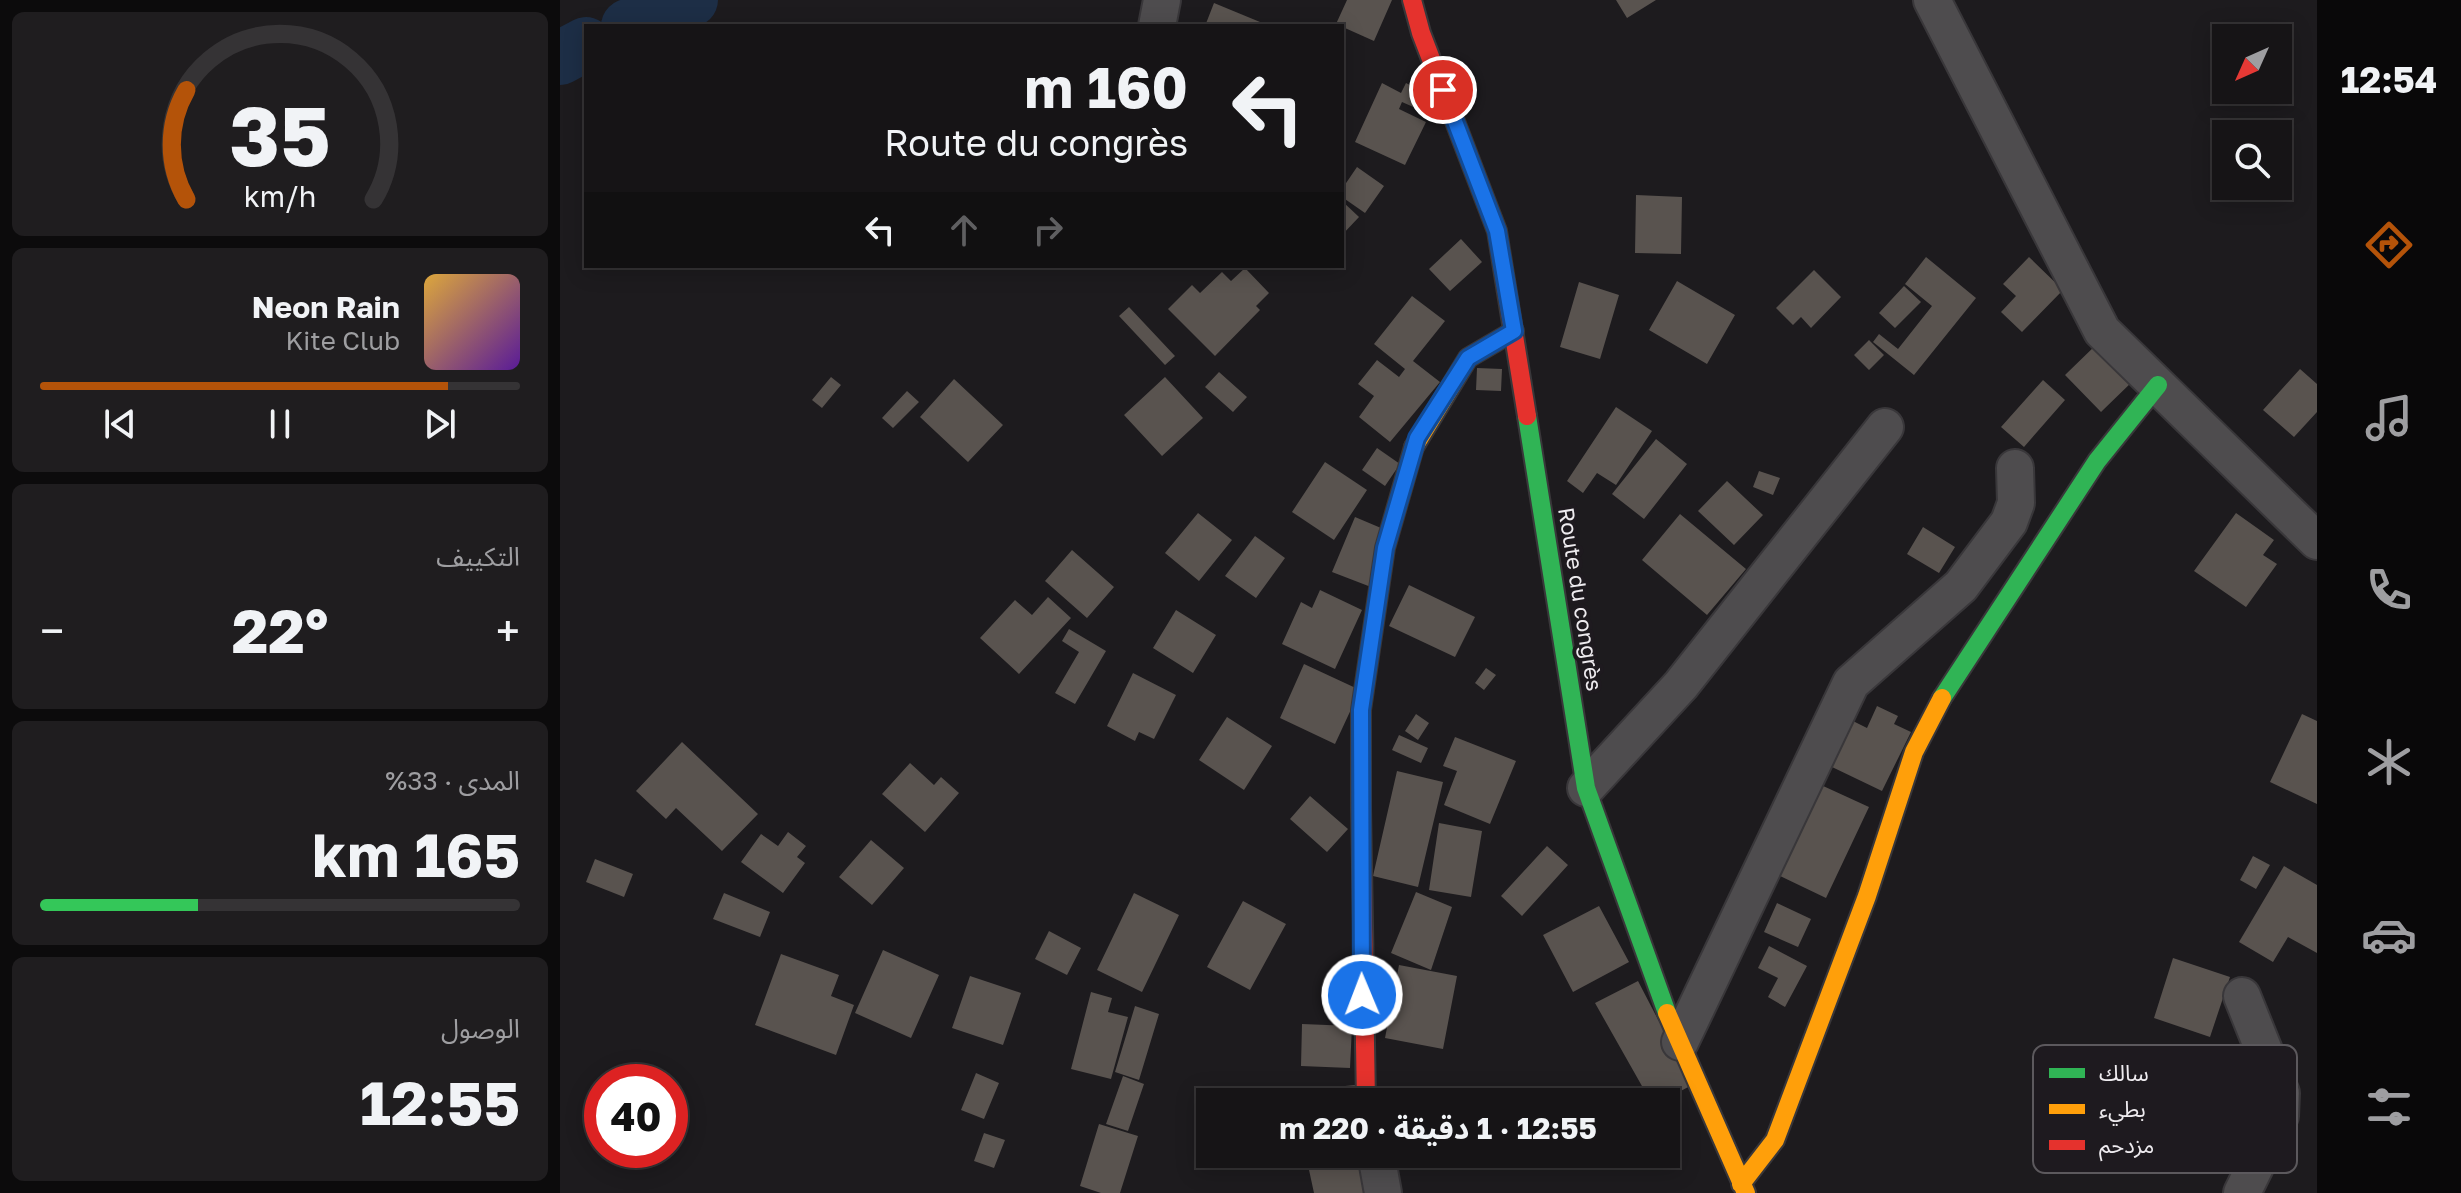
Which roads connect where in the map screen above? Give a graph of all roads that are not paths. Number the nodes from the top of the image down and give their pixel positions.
1 (1162, 0) edge
2 (1412, 0) edge
3 (1932, 0) edge
4 (1157, 24) edge
5 (1514, 331) junction
6 (2158, 385) junction
7 (1885, 427) dead end
8 (2015, 468) dead end
9 (2317, 541) edge
10 (1586, 788) junction
11 (2242, 996) dead end
12 (1680, 1042) junction
13 (2262, 1045) edge
14 (1366, 1088) edge
15 (1379, 1168) edge
16 (2252, 1173) edge
17 (1743, 1188) edge
18 (1383, 1193) edge
19 (2242, 1193) edge

1 - 4 street
2 - 5 street, Route du congrès
3 - 6 street
5 - 10 street, Route du congrès
5 - 14 street
6 - 9 street
6 - 17 street
7 - 10 street
8 - 12 street
10 - 12 street, Route du congrès
11 - 13 street
12 - 17 street, Route du congrès
15 - 18 street
16 - 19 street

